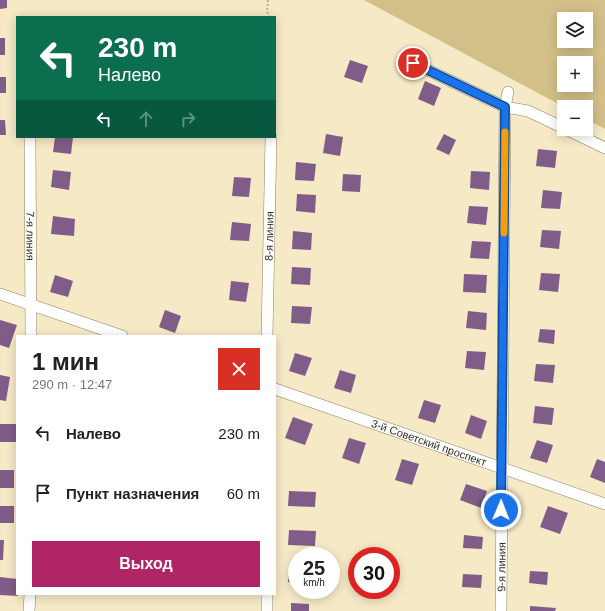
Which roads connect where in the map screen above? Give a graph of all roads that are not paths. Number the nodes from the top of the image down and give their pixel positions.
1 (413, 63) dead end
2 (508, 92) dead end
3 (505, 107) junction
4 (557, 125) edge
5 (580, 136) edge
6 (30, 138) edge
7 (271, 138) edge
8 (605, 148) edge
9 (0, 294) edge
10 (31, 304) junction
11 (30, 335) edge
12 (119, 335) edge
13 (267, 335) edge
14 (276, 389) edge
15 (502, 467) junction
16 (605, 504) edge
17 (30, 595) edge
18 (267, 595) edge
19 (29, 611) edge
20 (267, 611) edge
21 (500, 611) edge

1 - 3 street
2 - 3 street, 9-я линия
3 - 4 street
3 - 15 street, 9-я линия
5 - 8 street
6 - 10 street, 7-я линия
7 - 13 street, 8-я линия
9 - 10 street
10 - 11 street, 7-я линия
10 - 12 street
14 - 15 street, 3-й Советский проспект
15 - 16 street, 3-й Советский проспект
15 - 21 street, 9-я линия
17 - 19 street
18 - 20 street

